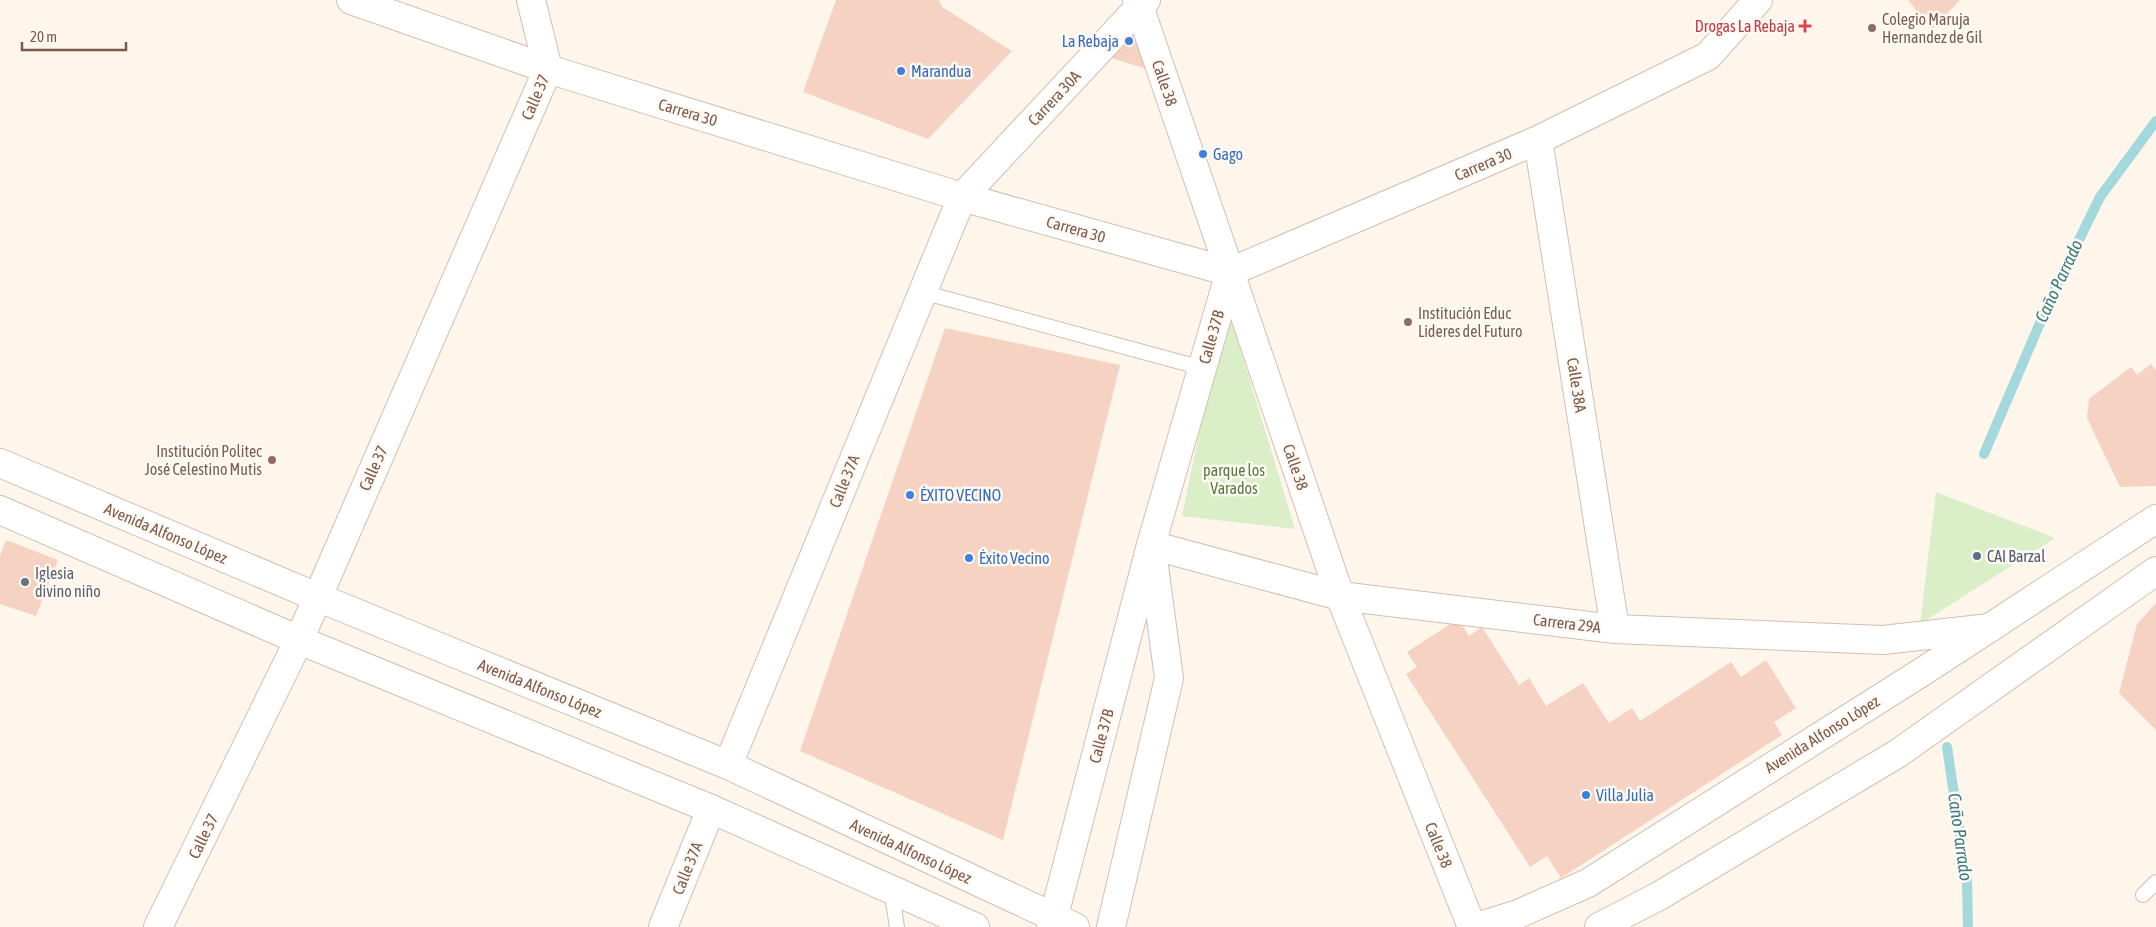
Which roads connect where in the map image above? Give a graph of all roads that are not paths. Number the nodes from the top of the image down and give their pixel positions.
1 (351, 0) edge
2 (531, 0) edge
3 (1758, 0) edge
4 (1141, 2) edge
5 (548, 69) junction
6 (1538, 140) junction
7 (962, 197) junction
8 (1230, 272) junction
9 (922, 292) junction
10 (1202, 368) junction
11 (0, 463) edge
12 (0, 510) edge
13 (2156, 519) edge
14 (1151, 546) junction
15 (2156, 571) edge
16 (1340, 596) junction
17 (317, 597) junction
18 (1990, 628) junction
19 (1615, 629) junction
20 (299, 640) junction
21 (728, 765) junction
22 (711, 809) junction
23 (2156, 882) edge
24 (891, 888) junction
25 (2143, 895) dead end
26 (933, 918) edge
27 (1060, 924) edge
28 (158, 927) edge
29 (663, 927) edge
30 (897, 927) edge
31 (975, 927) edge
32 (1111, 927) edge
33 (1472, 927) edge
34 (1476, 927) edge
35 (1600, 927) edge

1 - 5 street, Carrera 30
2 - 5 street, Calle 37
3 - 6 street, Carrera 30
4 - 7 street, Carrera 30A
4 - 8 street, Calle 38
5 - 7 street, Carrera 30
5 - 17 street, Calle 37
6 - 8 street, Carrera 30
6 - 19 street, Calle 38A
7 - 8 street, Carrera 30
7 - 9 street, Calle 37A
8 - 10 street, Calle 37B
8 - 16 street, Calle 38
9 - 10 lane
9 - 21 street, Calle 37A
10 - 14 street, Calle 37B
11 - 17 street, Avenida Alfonso López
12 - 20 street
13 - 18 street, Avenida Alfonso López
14 - 16 street, Carrera 29A
14 - 27 street, Calle 37B
14 - 32 street, Calle 37B
15 - 35 street
16 - 19 street, Carrera 29A
16 - 33 street, Calle 38
17 - 20 street, Calle 37
17 - 21 street, Avenida Alfonso López
18 - 19 street, Carrera 29A
18 - 34 street, Avenida Alfonso López
20 - 22 street
20 - 28 street, Calle 37
21 - 27 street, Avenida Alfonso López
22 - 24 street
22 - 29 street, Calle 37A
23 - 25 lane
24 - 26 street
24 - 30 lane
26 - 31 street

